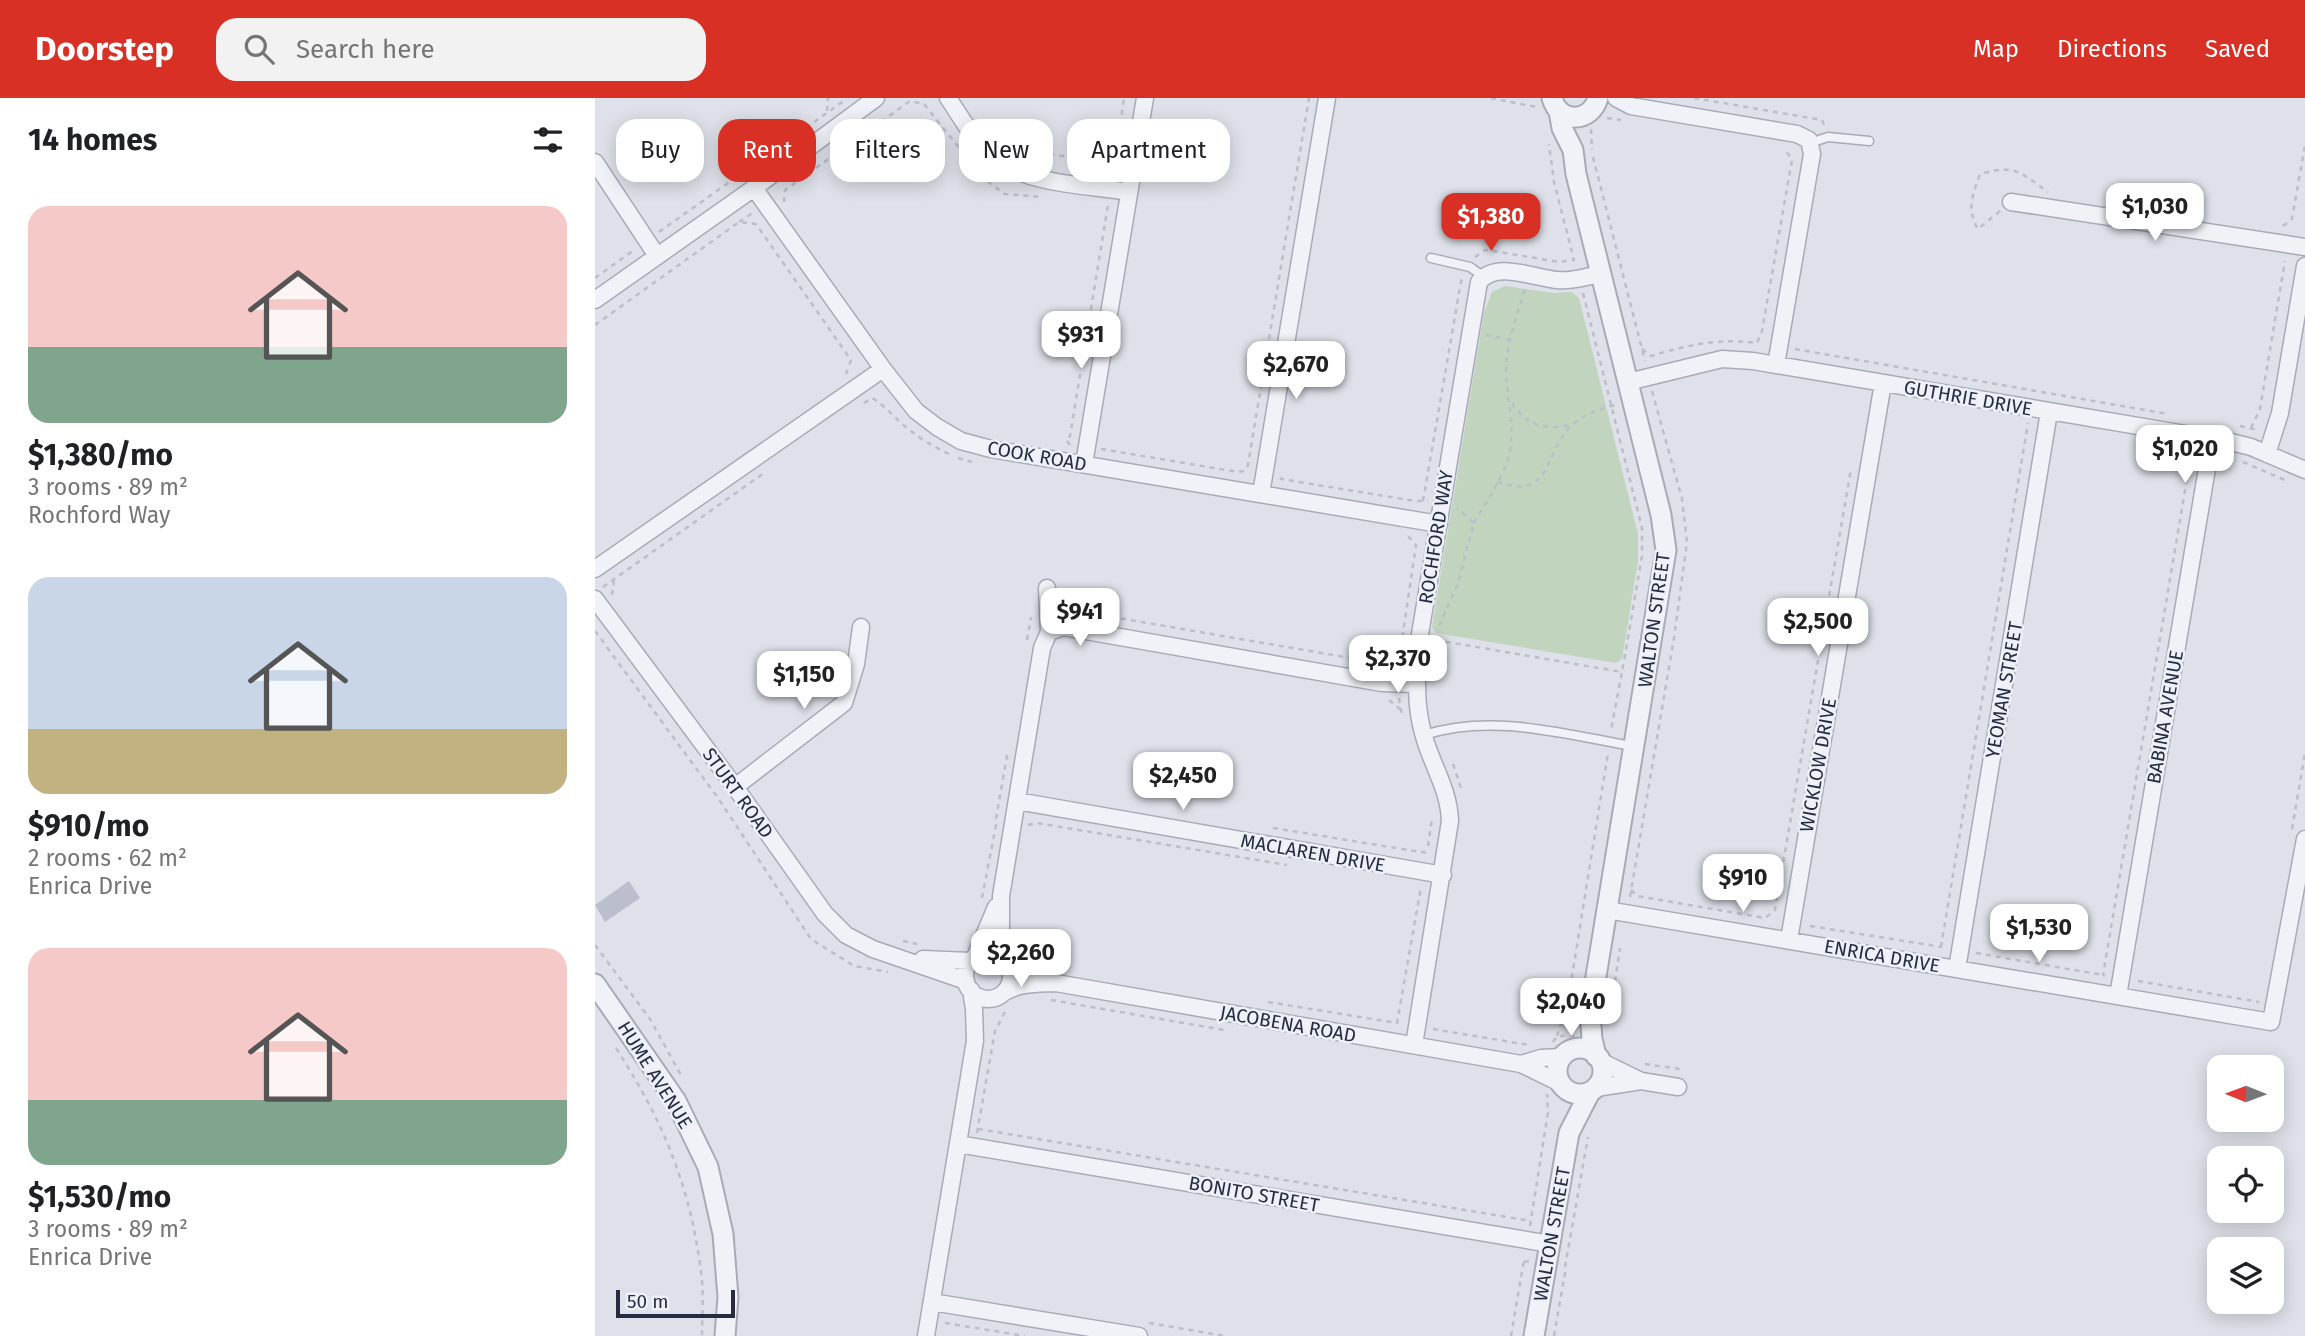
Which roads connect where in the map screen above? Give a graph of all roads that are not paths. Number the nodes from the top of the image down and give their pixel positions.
1 (876, 98) edge
2 (948, 98) edge
3 (1145, 98) edge
4 (1327, 98) edge
5 (852, 102) edge
6 (1552, 103) edge
7 (1625, 108) edge
8 (1595, 111) edge
9 (1869, 141) dead end
10 (1810, 143) junction
11 (1573, 150) junction
12 (595, 162) edge
13 (754, 188) junction
14 (1129, 192) junction
15 (2011, 202) road end
16 (2305, 247) edge
17 (657, 256) junction
18 (1431, 258) dead end
19 (2305, 265) edge
20 (1601, 274) junction
21 (1484, 277) junction
22 (595, 300) edge
23 (1776, 365) junction
24 (883, 369) junction
25 (1883, 383) junction
26 (1630, 391) junction
27 (2048, 419) junction
28 (2212, 439) junction
29 (2267, 454) junction
30 (1084, 464) junction
31 (2305, 470) edge
32 (1261, 494) junction
33 (1439, 524) junction
34 (595, 569) edge
35 (1047, 588) dead end
36 (595, 599) edge
37 (861, 627) dead end
38 (1049, 632) junction
39 (1407, 684) junction
40 (1424, 735) junction
41 (1635, 746) junction
42 (735, 786) junction
43 (1025, 802) junction
44 (2305, 839) edge
45 (1443, 875) junction
46 (1001, 896) junction
47 (1607, 910) junction
48 (1789, 940) junction
49 (903, 958) junction
50 (973, 959) junction
51 (1003, 959) junction
52 (1957, 969) junction
53 (595, 984) edge
54 (1056, 984) junction
55 (968, 986) junction
56 (1001, 994) junction
57 (2118, 996) junction
58 (1590, 1013) junction
59 (975, 1041) junction
60 (1413, 1045) junction
61 (1564, 1055) junction
62 (1598, 1058) junction
63 (1521, 1064) junction
64 (1641, 1081) junction
65 (1555, 1086) junction
66 (1678, 1087) dead end
67 (1593, 1090) junction
68 (1569, 1133) junction
69 (958, 1144) junction
70 (1550, 1244) junction
71 (932, 1302) junction
72 (725, 1336) edge
73 (926, 1336) edge
74 (1139, 1336) edge
75 (1534, 1336) edge

1 - 5 street
2 - 14 street
3 - 14 street
4 - 32 street
5 - 13 street
6 - 8 street
6 - 11 street, WALTON STREET
7 - 8 street
7 - 10 street
8 - 11 street
9 - 10 lane
10 - 23 street
11 - 20 street, WALTON STREET
12 - 17 street
13 - 17 street
13 - 24 street, COOK ROAD
14 - 30 street
15 - 16 street
17 - 22 street
18 - 21 lane
19 - 29 street
20 - 21 street
20 - 26 street, WALTON STREET
21 - 33 street, ROCHFORD WAY
23 - 25 street, GUTHRIE DRIVE
23 - 26 street, GUTHRIE DRIVE
24 - 30 street, COOK ROAD
24 - 34 street
25 - 27 street, GUTHRIE DRIVE
25 - 48 street, WICKLOW DRIVE
26 - 41 street, WALTON STREET
27 - 28 street, GUTHRIE DRIVE
27 - 52 street, YEOMAN STREET
28 - 29 street, GUTHRIE DRIVE
28 - 57 street, BABINA AVENUE
29 - 31 street, GUTHRIE DRIVE
30 - 32 street, COOK ROAD
32 - 33 street, COOK ROAD
33 - 39 street, ROCHFORD WAY
35 - 38 street
36 - 42 street, STURT ROAD
37 - 42 street
38 - 39 street
38 - 43 street
39 - 40 street, ROCHFORD WAY
40 - 41 lane
40 - 45 street, ROCHFORD WAY
41 - 47 street, WALTON STREET
42 - 49 street, STURT ROAD
43 - 45 street, MACLAREN DRIVE
43 - 46 street
44 - 57 street, ENRICA DRIVE
45 - 60 street, ROCHFORD WAY
46 - 50 street
46 - 51 street
47 - 48 street, ENRICA DRIVE
47 - 58 street, WALTON STREET
48 - 52 street, ENRICA DRIVE
49 - 50 street, STURT ROAD
49 - 55 street, STURT ROAD
50 - 51 street
50 - 55 street
51 - 54 street, JACOBENA ROAD
51 - 56 street
52 - 57 street, ENRICA DRIVE
53 - 72 street, HUME AVENUE
54 - 56 street, JACOBENA ROAD
54 - 60 street, JACOBENA ROAD
55 - 56 street
55 - 59 street
56 - 59 street
58 - 61 street, WALTON STREET
58 - 62 street, WALTON STREET
59 - 69 street
60 - 63 street, JACOBENA ROAD
61 - 62 street
61 - 63 street, JACOBENA ROAD
61 - 65 street
62 - 64 street
62 - 67 street
63 - 65 street, JACOBENA ROAD
64 - 66 street
64 - 67 street
65 - 67 street
65 - 68 street, WALTON STREET
67 - 68 street, WALTON STREET
68 - 70 street, WALTON STREET
69 - 70 street, BONITO STREET
69 - 71 street
70 - 75 street, WALTON STREET
71 - 73 street
71 - 74 street

